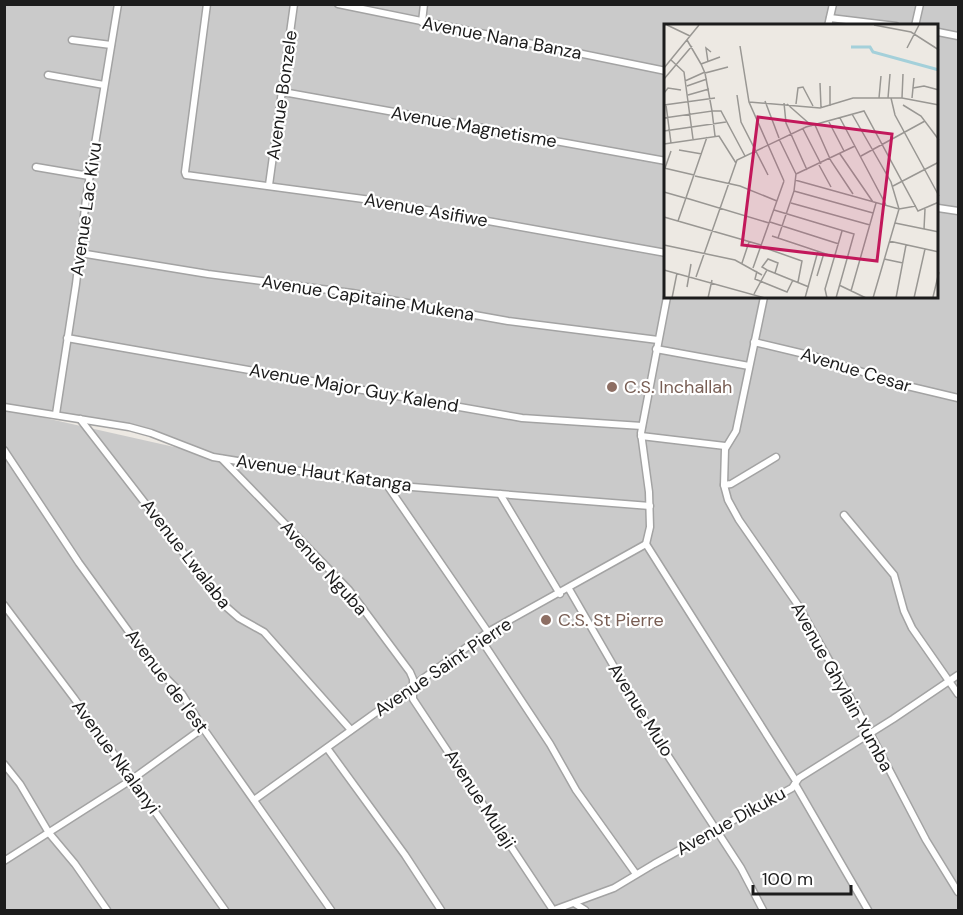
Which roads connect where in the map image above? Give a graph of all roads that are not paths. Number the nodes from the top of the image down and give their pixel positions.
1 (118, 4) edge
2 (207, 4) edge
3 (294, 4) edge
4 (338, 4) edge
5 (379, 4) edge
6 (424, 4) edge
7 (833, 4) edge
8 (920, 4) edge
9 (377, 13) junction
10 (830, 18) junction
11 (422, 22) junction
12 (828, 24) edge
13 (880, 24) edge
14 (915, 24) edge
15 (939, 32) edge
16 (958, 36) edge
17 (72, 40) dead end
18 (111, 45) junction
19 (664, 71) edge
20 (48, 75) dead end
21 (104, 85) junction
22 (283, 92) junction
23 (664, 161) edge
24 (36, 167) dead end
25 (89, 176) junction
26 (268, 185) junction
27 (939, 207) edge
28 (958, 211) edge
29 (80, 253) junction
30 (664, 253) edge
31 (667, 298) edge
32 (764, 298) edge
33 (67, 338) junction
34 (658, 340) junction
35 (754, 342) junction
36 (656, 349) junction
37 (749, 366) junction
38 (958, 398) edge
39 (4, 407) edge
40 (56, 414) junction
41 (80, 418) junction
42 (642, 426) junction
43 (641, 436) junction
44 (725, 446) junction
45 (4, 450) edge
46 (776, 458) dead end
47 (221, 459) junction
48 (387, 484) junction
49 (723, 485) junction
50 (501, 494) junction
51 (650, 506) junction
52 (844, 515) dead end
53 (646, 544) junction
54 (569, 588) junction
55 (560, 594) junction
56 (4, 605) edge
57 (488, 632) junction
58 (480, 638) junction
59 (958, 675) edge
60 (949, 682) junction
61 (412, 686) junction
62 (958, 694) edge
63 (203, 728) junction
64 (351, 730) junction
65 (870, 733) junction
66 (327, 748) junction
67 (4, 764) edge
68 (131, 780) junction
69 (796, 783) junction
70 (254, 800) junction
71 (717, 829) junction
72 (49, 832) junction
73 (4, 861) edge
74 (636, 874) junction
75 (958, 892) edge
76 (574, 903) junction
77 (107, 910) edge
78 (225, 910) edge
79 (331, 910) edge
80 (441, 910) edge
81 (553, 910) edge
82 (585, 910) edge
83 (763, 910) edge
84 (868, 910) edge

1 - 18 street, Avenue Lac Kivu
2 - 26 street, Avenue Asifiwe
3 - 22 street, Avenue Bonzele
4 - 9 street, Avenue Nana Banza
5 - 9 street
6 - 11 street
7 - 10 street
8 - 14 street
9 - 11 street, Avenue Nana Banza
10 - 12 street
10 - 13 street
11 - 19 street, Avenue Nana Banza
15 - 16 street
17 - 18 street
18 - 21 street, Avenue Lac Kivu
20 - 21 street
21 - 25 street, Avenue Lac Kivu
22 - 23 street, Avenue Magnetisme
22 - 26 street, Avenue Bonzele
24 - 25 street
25 - 29 street, Avenue Lac Kivu
26 - 30 street, Avenue Asifiwe
27 - 28 street
29 - 33 street, Avenue Lac Kivu
29 - 34 street, Avenue Capitaine Mukena
31 - 34 street
32 - 35 street
33 - 40 street, Avenue Lac Kivu
33 - 42 street, Avenue Major Guy Kalend
34 - 36 street
35 - 37 street
35 - 38 street, Avenue Cesar
36 - 37 street
36 - 42 street
37 - 44 street
39 - 40 street, Avenue Haut Katanga
40 - 41 street, Avenue Haut Katanga
41 - 47 street, Avenue Haut Katanga
41 - 64 street, Avenue Lwalaba
42 - 43 street
43 - 44 street
43 - 51 street
44 - 49 street
45 - 63 street, Avenue de l'est
46 - 49 street
47 - 48 street, Avenue Haut Katanga
47 - 61 street, Avenue Nguba
48 - 50 street, Avenue Haut Katanga
48 - 57 street
49 - 65 street, Avenue Ghylain Yumba
50 - 51 street, Avenue Haut Katanga
50 - 55 street
51 - 53 street
52 - 60 street
53 - 54 street, Avenue Saint Pierre
53 - 69 street
54 - 55 street, Avenue Saint Pierre
54 - 71 street, Avenue Mulo
55 - 57 street, Avenue Saint Pierre
56 - 68 street, Avenue Nkalanyi
57 - 58 street, Avenue Saint Pierre
58 - 61 street, Avenue Saint Pierre
58 - 74 street
59 - 60 street, Avenue Dikuku
60 - 62 street
60 - 65 street, Avenue Dikuku
61 - 64 street, Avenue Saint Pierre
61 - 81 street, Avenue Mulaji
63 - 68 street
63 - 70 street, Avenue de l'est
64 - 66 street, Avenue Saint Pierre
65 - 69 street, Avenue Dikuku
65 - 75 street, Avenue Ghylain Yumba
66 - 70 street, Avenue Saint Pierre
66 - 80 street
67 - 72 street
68 - 72 street
68 - 78 street, Avenue Nkalanyi
69 - 71 street, Avenue Dikuku
69 - 84 street
70 - 79 street, Avenue de l'est
71 - 74 street, Avenue Dikuku
71 - 83 street, Avenue Mulo
72 - 73 street
72 - 77 street
74 - 76 street, Avenue Dikuku
76 - 81 street, Avenue Dikuku
76 - 82 street

